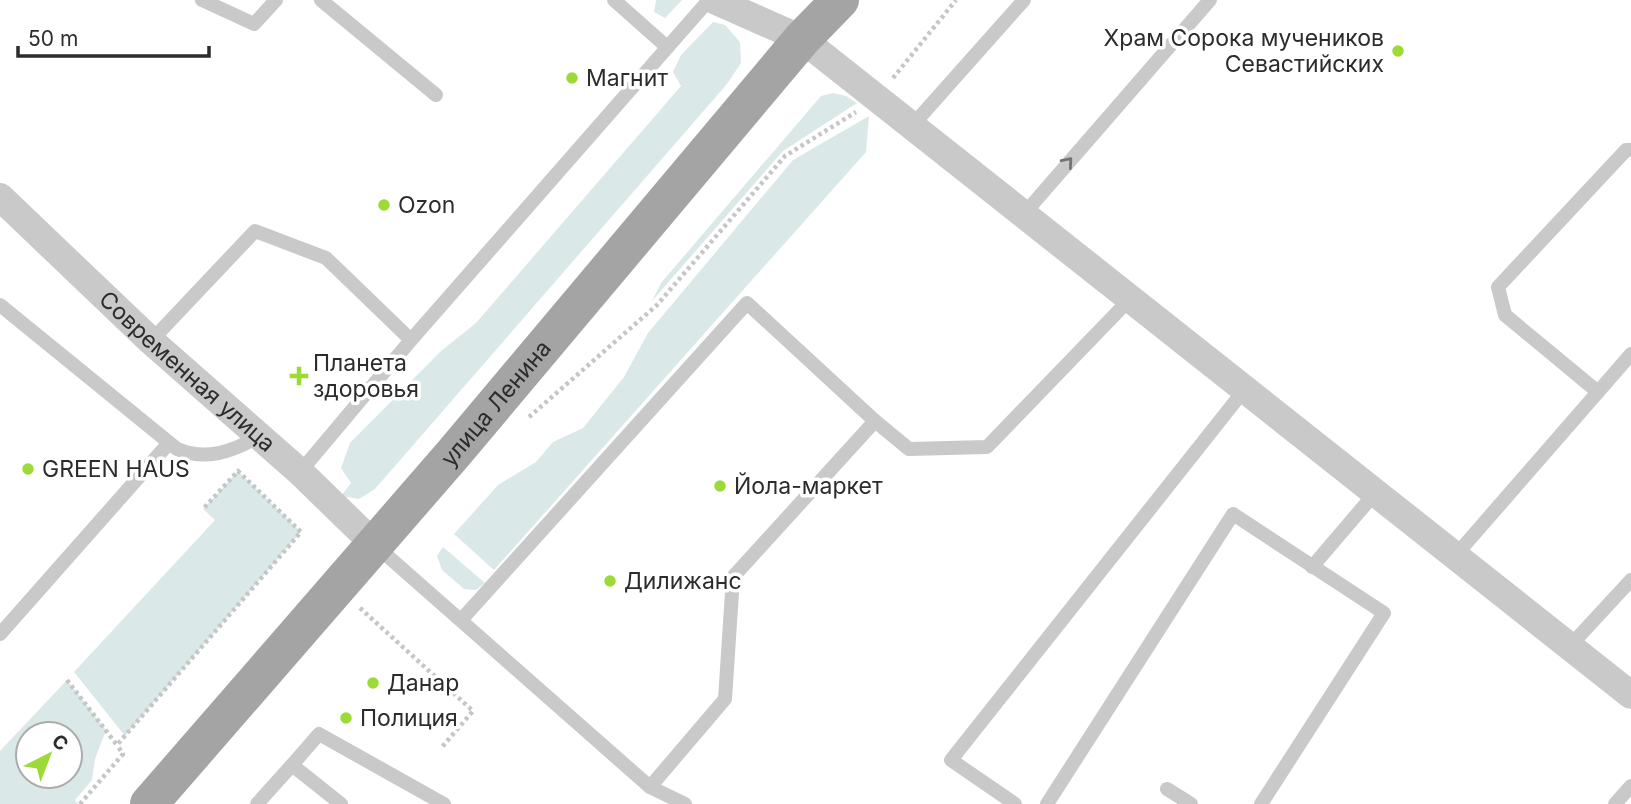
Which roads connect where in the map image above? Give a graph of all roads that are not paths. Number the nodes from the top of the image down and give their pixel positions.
1 (202, 0) edge
2 (276, 0) edge
3 (321, 0) edge
4 (614, 0) edge
5 (711, 0) edge
6 (840, 0) edge
7 (1024, 0) edge
8 (1210, 0) edge
9 (802, 39) junction
10 (667, 47) junction
11 (436, 95) dead end
12 (911, 127) junction
13 (1631, 150) edge
14 (0, 197) edge
15 (1024, 214) junction
16 (1130, 299) junction
17 (0, 306) edge
18 (411, 340) junction
19 (151, 341) junction
20 (1631, 354) edge
21 (1245, 389) junction
22 (1598, 392) junction
23 (875, 421) junction
24 (258, 437) junction
25 (169, 443) junction
26 (300, 472) junction
27 (1376, 492) junction
28 (374, 544) junction
29 (1456, 555) junction
30 (1312, 567) junction
31 (1631, 580) edge
32 (462, 619) junction
33 (0, 634) edge
34 (1570, 646) junction
35 (1631, 695) edge
36 (292, 765) junction
37 (1631, 786) edge
38 (650, 787) junction
39 (1167, 789) dead end
40 (158, 799) edge
41 (257, 804) edge
42 (341, 804) edge
43 (444, 804) edge
44 (685, 804) edge
45 (1015, 804) edge
46 (1047, 804) edge
47 (1191, 804) edge
48 (1261, 804) edge
49 (1615, 804) edge

1 - 2 lane
3 - 11 lane
4 - 10 lane
5 - 9 street
5 - 10 lane
6 - 9 main road, улица Ленина
7 - 12 lane
15 -> 8 lane
9 - 12 street
9 - 28 main road, улица Ленина
10 - 18 lane
12 - 15 street
13 - 22 lane
14 - 19 street, Современная улица
15 - 16 street
16 - 21 street
16 - 23 lane
17 - 25 lane
18 - 19 lane
18 - 26 lane
19 - 24 street, Современная улица
20 - 22 lane
21 - 27 street
21 - 45 lane
22 - 29 lane
23 - 32 lane
23 - 38 lane
24 - 25 lane
24 - 26 street, Современная улица
25 - 33 lane
26 - 28 street, Современная улица
27 - 29 street
27 - 30 lane
28 - 32 lane
28 - 40 main road, улица Ленина
29 - 34 street
30 - 46 lane
30 - 48 lane
31 - 34 lane
32 - 38 lane
34 - 35 street
36 - 41 lane
36 - 42 lane
36 - 43 lane
37 - 49 lane
38 - 44 lane
39 - 47 lane

